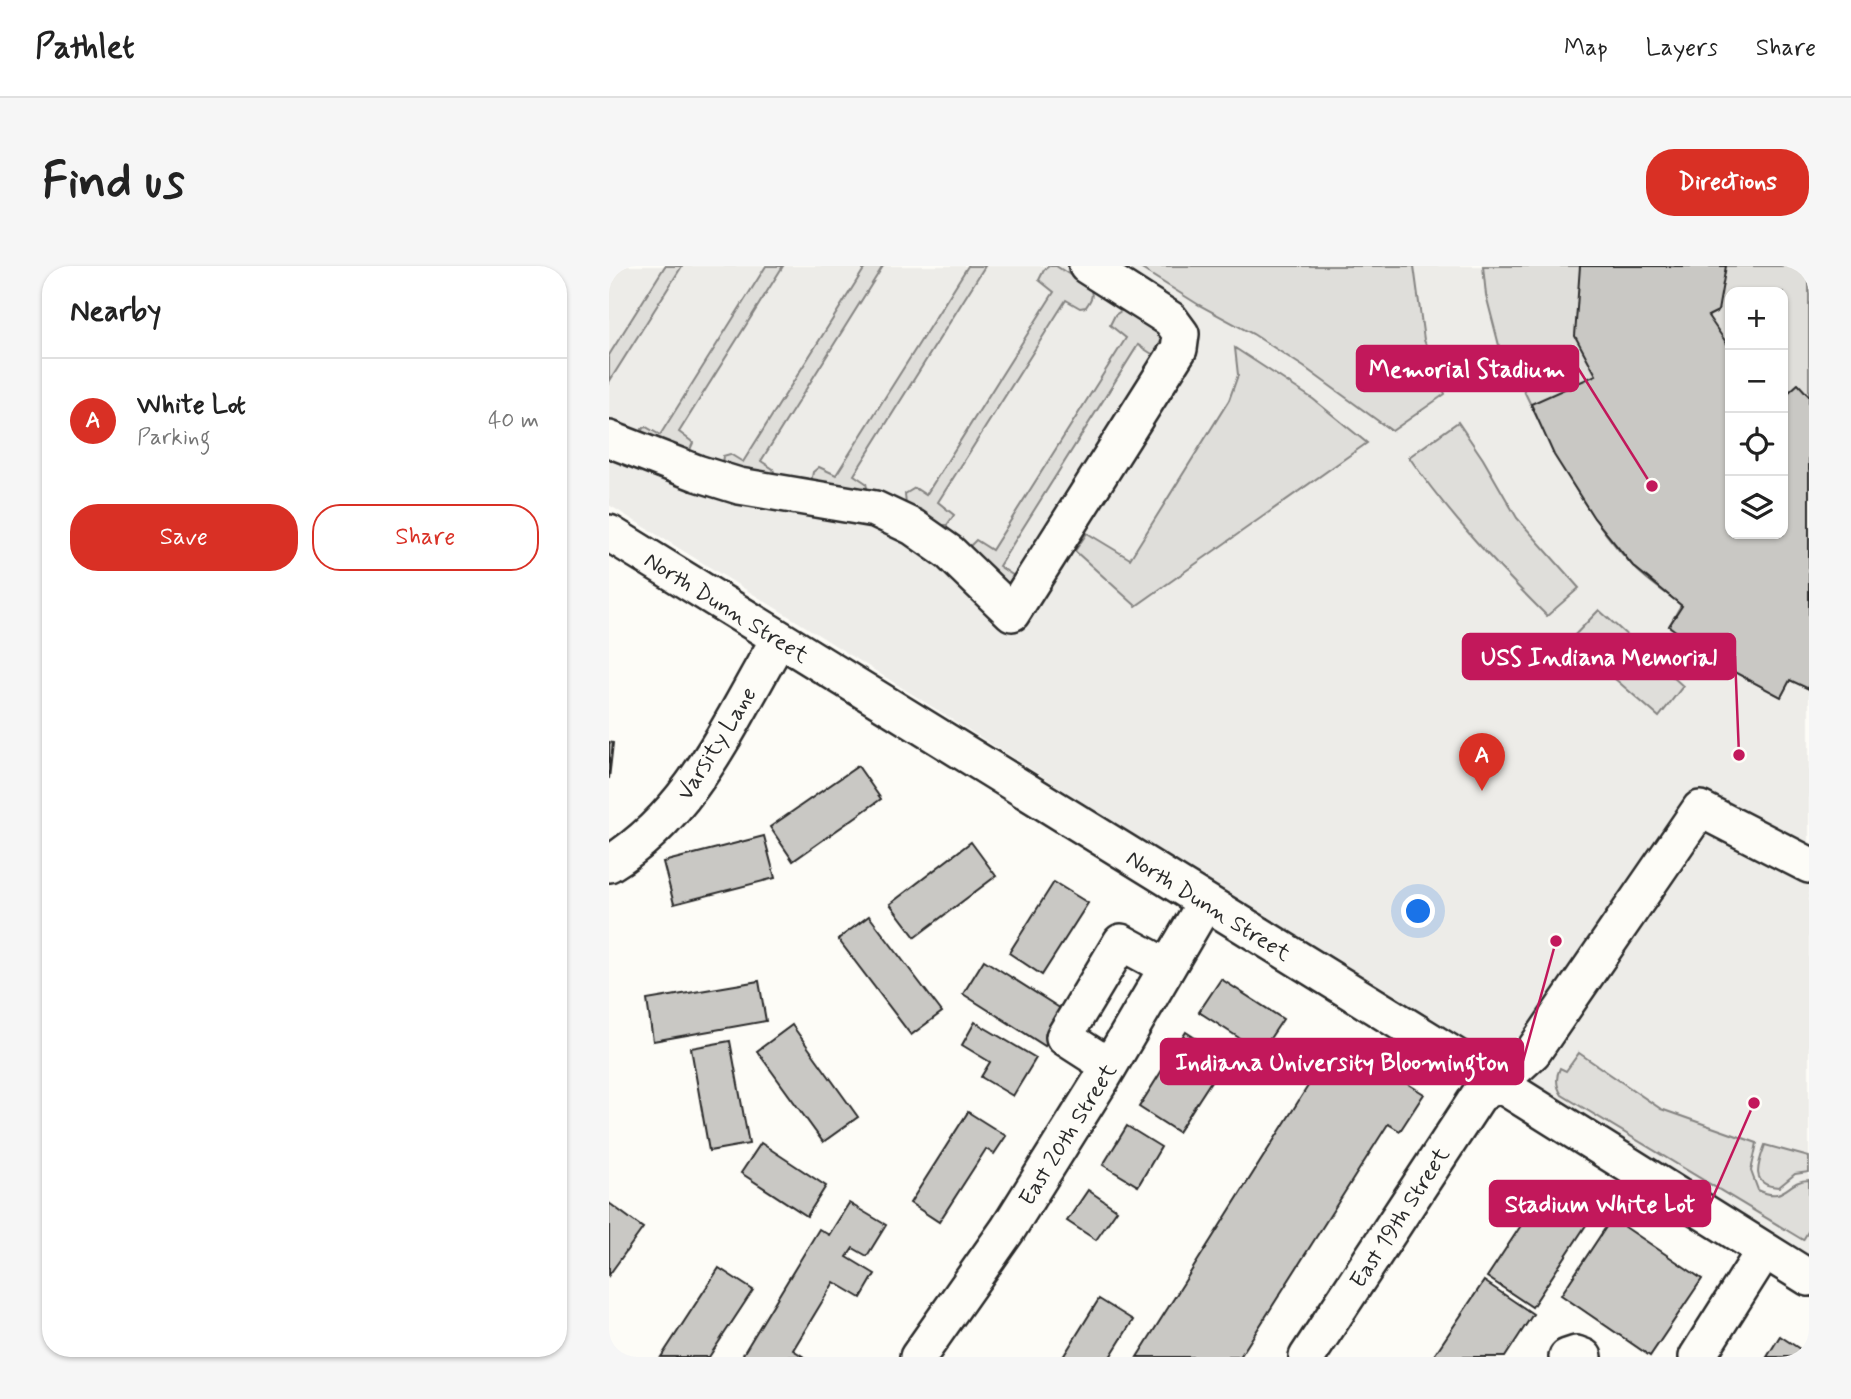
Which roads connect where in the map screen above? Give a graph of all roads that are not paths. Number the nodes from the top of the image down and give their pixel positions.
1 (1087, 266) edge
2 (609, 439) edge
3 (609, 533) edge
4 (779, 639) junction
5 (609, 864) edge
6 (1809, 865) edge
7 (1205, 903) junction
8 (1167, 967) junction
9 (1109, 1066) junction
10 (1498, 1084) junction
11 (1765, 1251) junction
12 (1809, 1278) edge
13 (918, 1357) edge
14 (1307, 1357) edge
15 (1567, 1357) edge
16 (1584, 1357) edge
17 (1697, 1357) edge

1 - 2 street
3 - 4 street, North Dunn Street
4 - 5 street, Varsity Lane
4 - 7 street, North Dunn Street
6 - 10 street, East 19th Street
7 - 8 street, East 20th Street
7 - 10 street, North Dunn Street
8 - 9 street, East 20th Street
8 - 9 street
9 - 13 street, East 20th Street
10 - 11 street, North Dunn Street
10 - 14 street, East 19th Street
11 - 12 street, North Dunn Street
11 - 17 street
15 - 16 street

